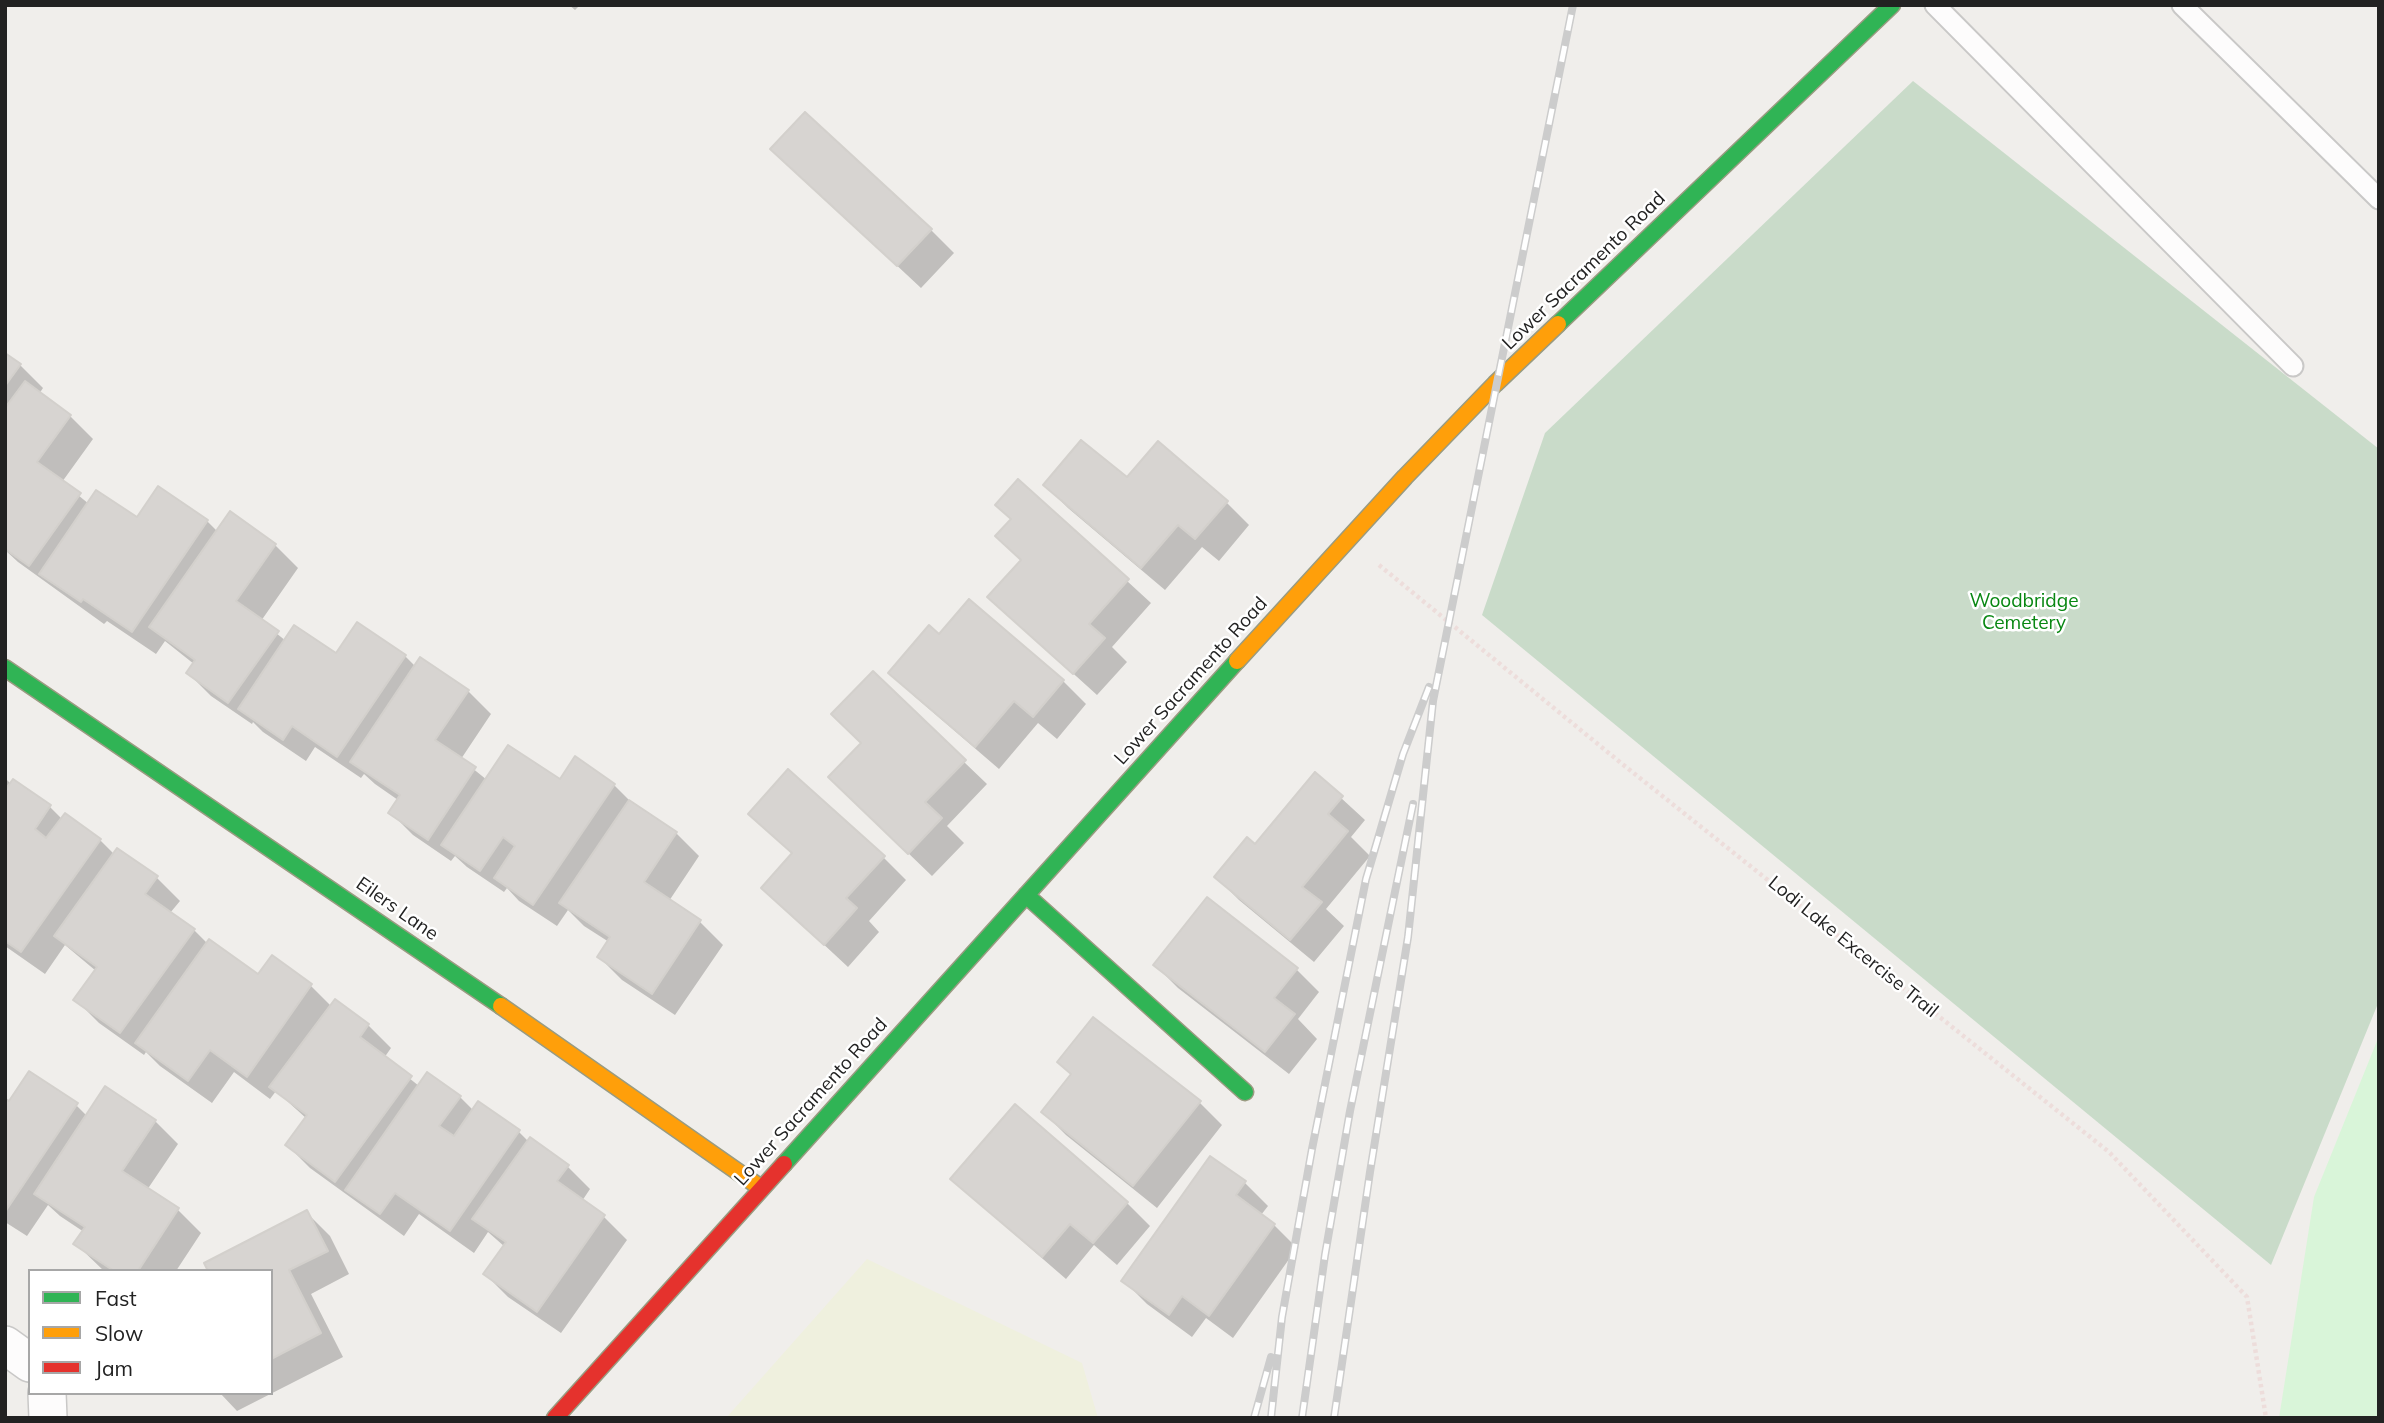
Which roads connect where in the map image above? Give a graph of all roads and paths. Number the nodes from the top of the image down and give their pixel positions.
1 (1892, 5) edge
2 (1935, 5) edge
3 (2182, 5) edge
4 (2379, 199) edge
5 (2293, 366) dead end
6 (1347, 539) junction
7 (5, 668) edge
8 (1026, 895) junction
9 (1245, 1092) dead end
10 (761, 1188) junction
11 (5, 1345) edge
12 (28, 1362) edge
13 (47, 1395) edge
14 (48, 1418) edge
15 (555, 1418) edge
16 (2266, 1418) edge

1 - 6 main road, Lower Sacramento Road
2 - 5 lane
3 - 4 lane
6 - 8 main road, Lower Sacramento Road
6 - 16 path, Lodi Lake Excercise Trail
7 - 10 main road, Eilers Lane
8 - 9 main road
8 - 10 main road, Lower Sacramento Road
10 - 15 main road, Lower Sacramento Road
11 - 12 street
13 - 14 street

